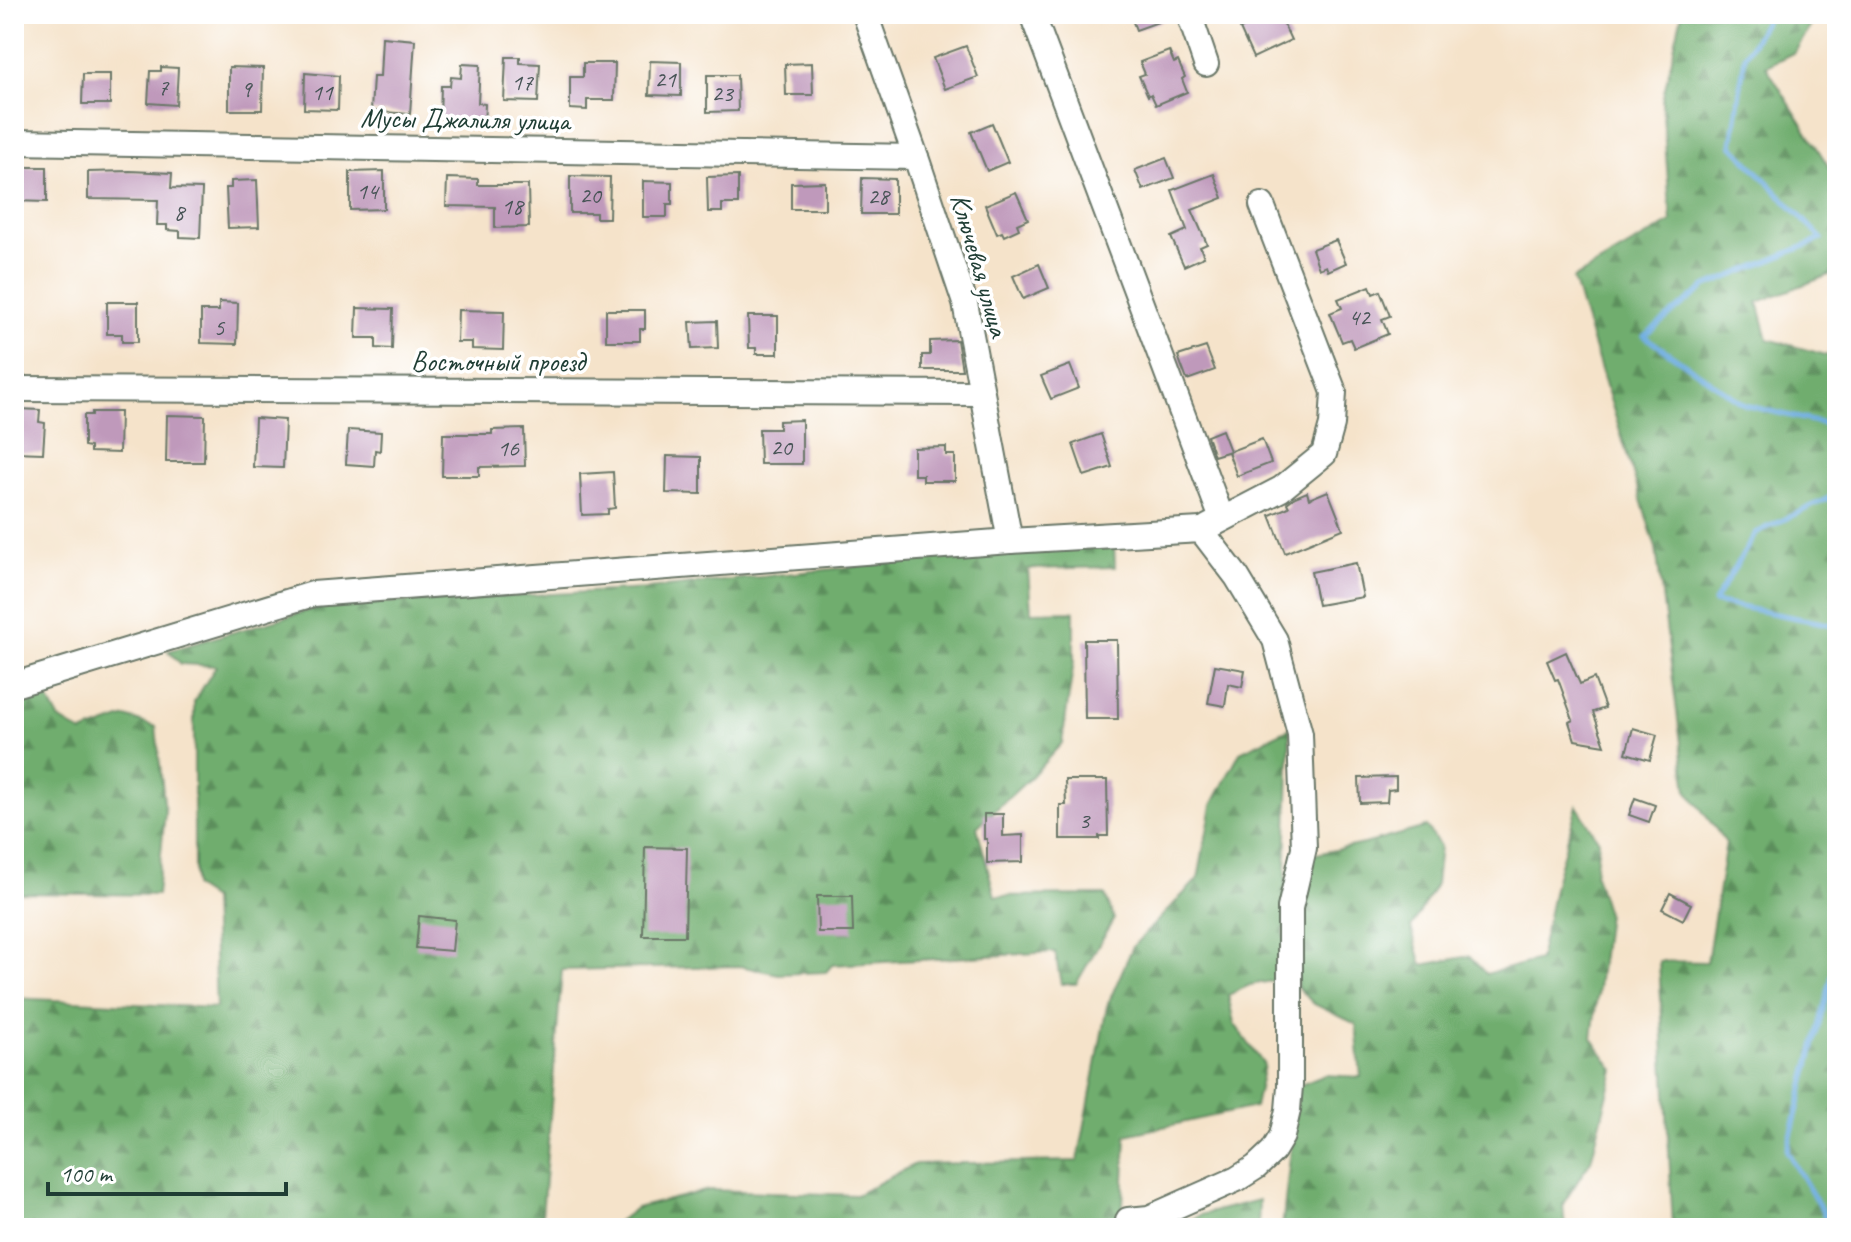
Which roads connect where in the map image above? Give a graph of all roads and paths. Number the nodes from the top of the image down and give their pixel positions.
1 (865, 14) edge
2 (1032, 14) edge
3 (1189, 14) edge
4 (1206, 64) dead end
5 (14, 142) edge
6 (916, 157) junction
7 (1262, 205) dead end
8 (14, 389) edge
9 (982, 393) junction
10 (1212, 525) junction
11 (1010, 541) junction
12 (14, 685) edge
13 (1128, 1220) dead end

1 - 6 street, Ключевая улица
2 - 10 street
3 - 4 street
5 - 6 street, Мусы Джалиля улица
6 - 9 street, Ключевая улица
7 - 10 street
8 - 9 street, Восточный проезд
9 - 11 street, Ключевая улица
10 - 11 street
10 - 13 street
11 - 12 street

